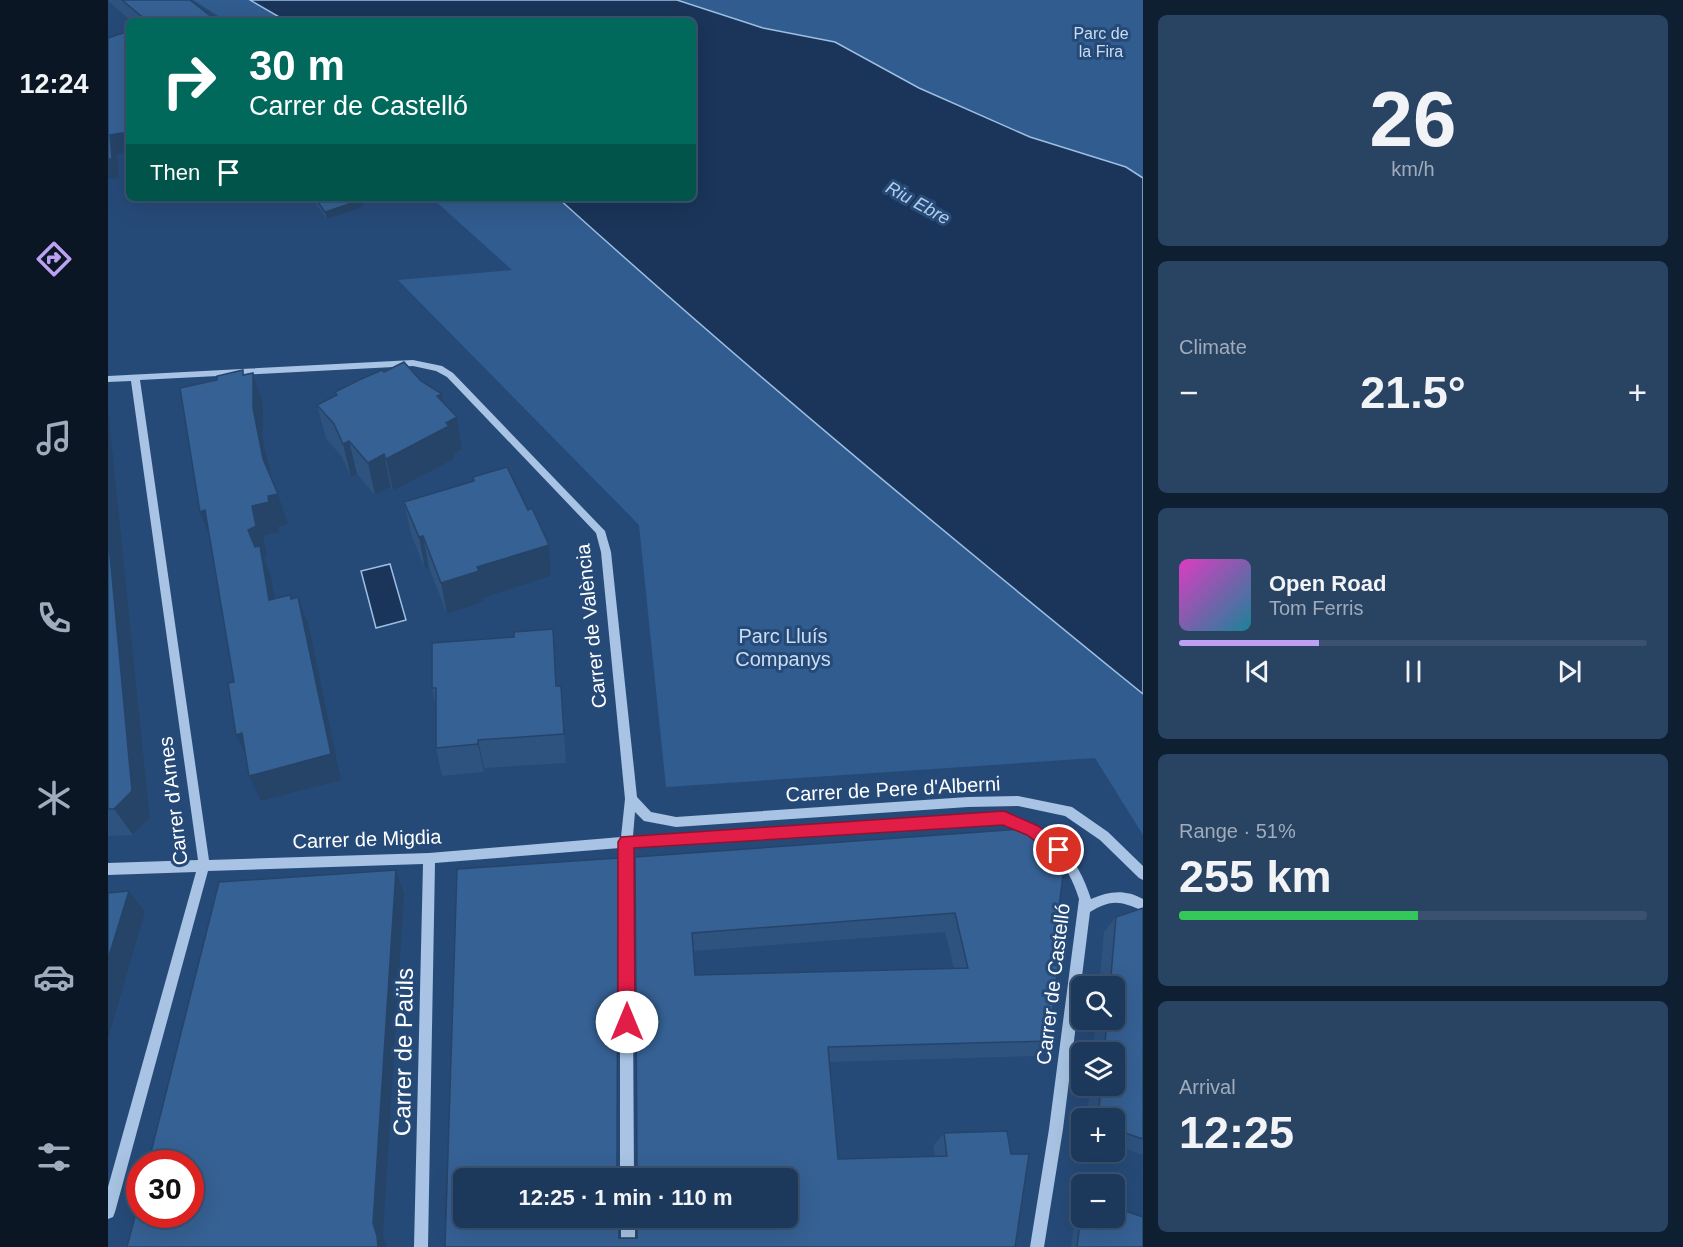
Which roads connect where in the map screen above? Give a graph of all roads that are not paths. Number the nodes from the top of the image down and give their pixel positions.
1 (135, 377) junction
2 (108, 379) edge
3 (630, 799) junction
4 (626, 842) junction
5 (429, 858) junction
6 (204, 864) junction
7 (108, 869) edge
8 (1143, 874) edge
9 (1143, 905) edge
10 (1083, 909) junction
11 (627, 1168) edge
12 (108, 1212) edge
13 (628, 1228) edge
14 (421, 1247) edge
15 (628, 1247) edge
16 (1038, 1247) edge

1 - 2 street, Carrer de València
1 - 3 street, Carrer de València
1 - 6 street, Carrer d'Arnes
3 - 4 street, Carrer de València
3 - 8 street, Carrer de Pere d'Alberni
4 - 5 street, Carrer de Migdia
4 - 10 street, Carrer de Castelló
4 - 11 street, Carrer de València
5 - 6 street, Carrer de Migdia
5 - 14 street, Carrer de Paüls
6 - 7 street, Carrer de Migdia
6 - 12 street, Carrer d'Arnes
9 - 10 street
10 - 16 street, Carrer de Castelló
13 - 15 street

